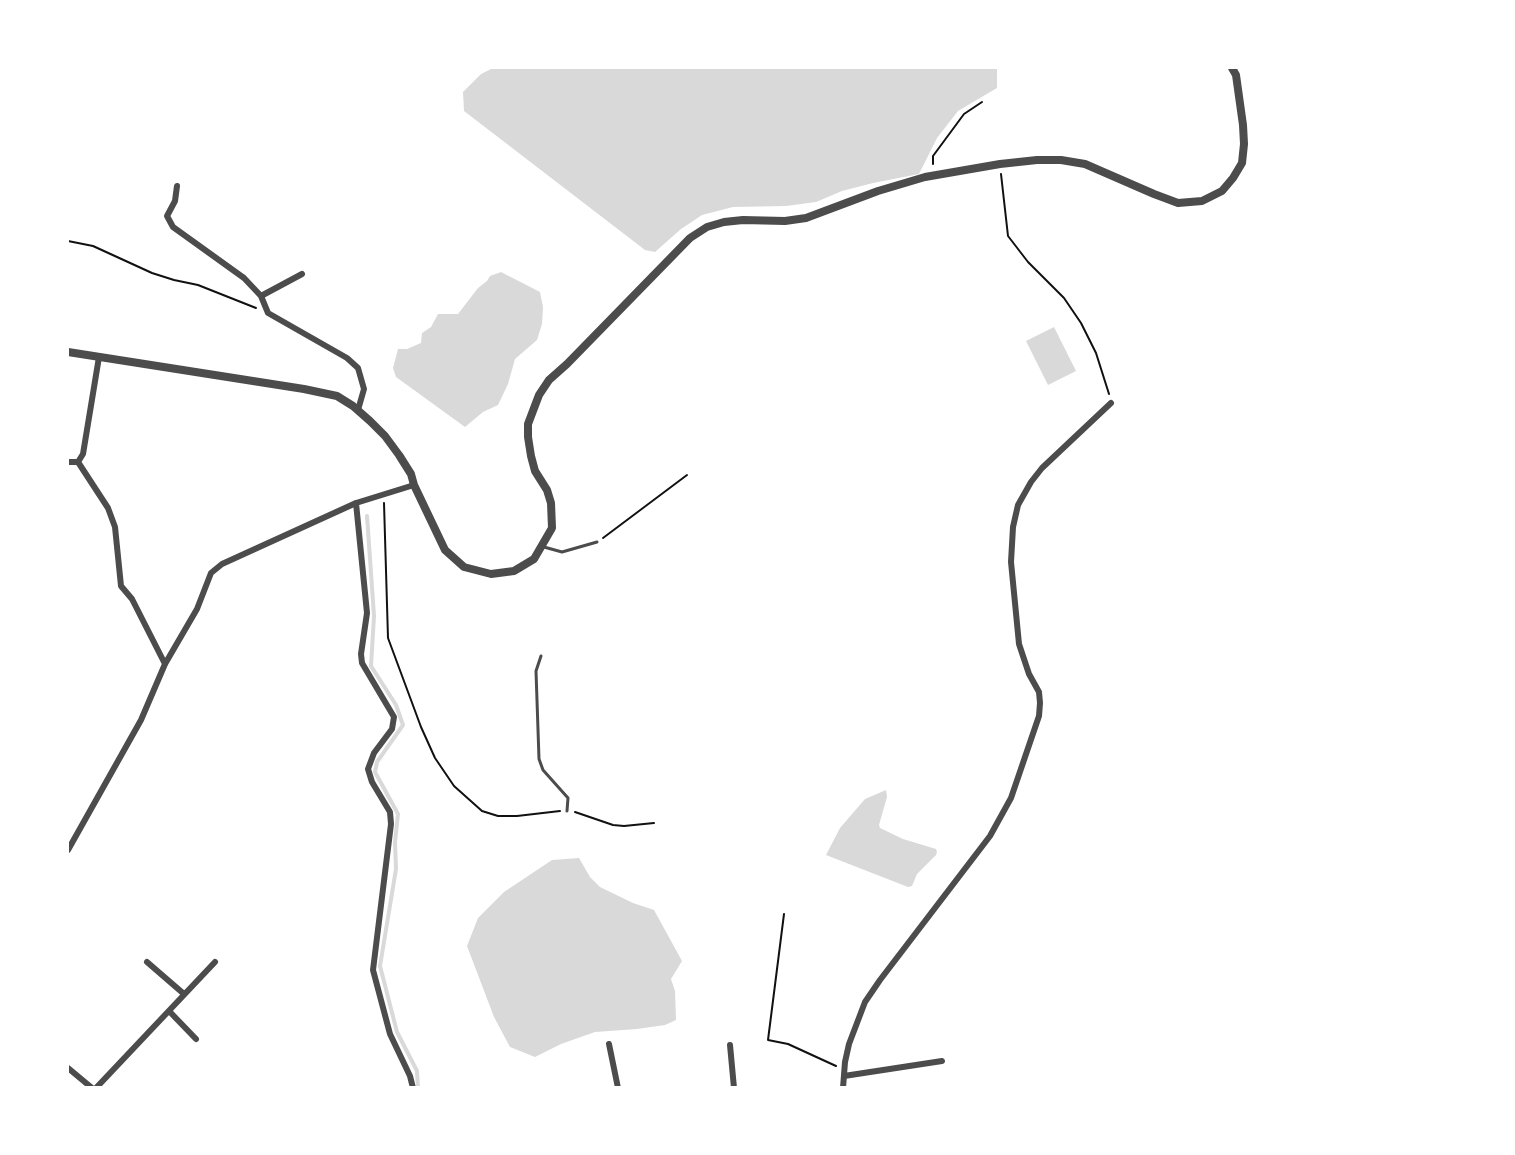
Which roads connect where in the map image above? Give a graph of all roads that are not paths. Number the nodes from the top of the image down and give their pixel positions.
1 (1232, 68) edge
2 (177, 186) dead end
3 (302, 274) dead end
4 (261, 296) junction
5 (68, 352) edge
6 (99, 357) junction
7 (1111, 403) road end
8 (358, 410) junction
9 (68, 462) edge
10 (78, 462) junction
11 (414, 485) junction
12 (356, 503) junction
13 (597, 542) road end
14 (543, 547) junction
15 (541, 656) dead end
16 (165, 664) junction
17 (567, 811) road end
18 (68, 850) edge
19 (147, 963) dead end
20 (215, 963) dead end
21 (184, 994) junction
22 (169, 1011) junction
23 (196, 1039) dead end
24 (609, 1044) dead end
25 (730, 1045) dead end
26 (942, 1061) dead end
27 (68, 1068) edge
28 (844, 1073) junction
29 (94, 1088) edge
30 (413, 1088) edge
31 (618, 1088) edge
32 (734, 1088) edge
33 (843, 1088) edge

1 - 14 street
2 - 4 street
3 - 4 street
4 - 8 street
5 - 6 street
6 - 8 street
6 - 10 street
7 - 28 street
8 - 11 street
9 - 10 street
10 - 16 street
11 - 12 street
11 - 14 street
12 - 16 street
12 - 30 street
13 - 14 lane
15 - 17 lane
16 - 18 street
19 - 21 street
20 - 21 street
21 - 22 street
22 - 23 street
22 - 29 street
24 - 31 street
25 - 32 street
26 - 28 street
27 - 29 street
28 - 33 street

